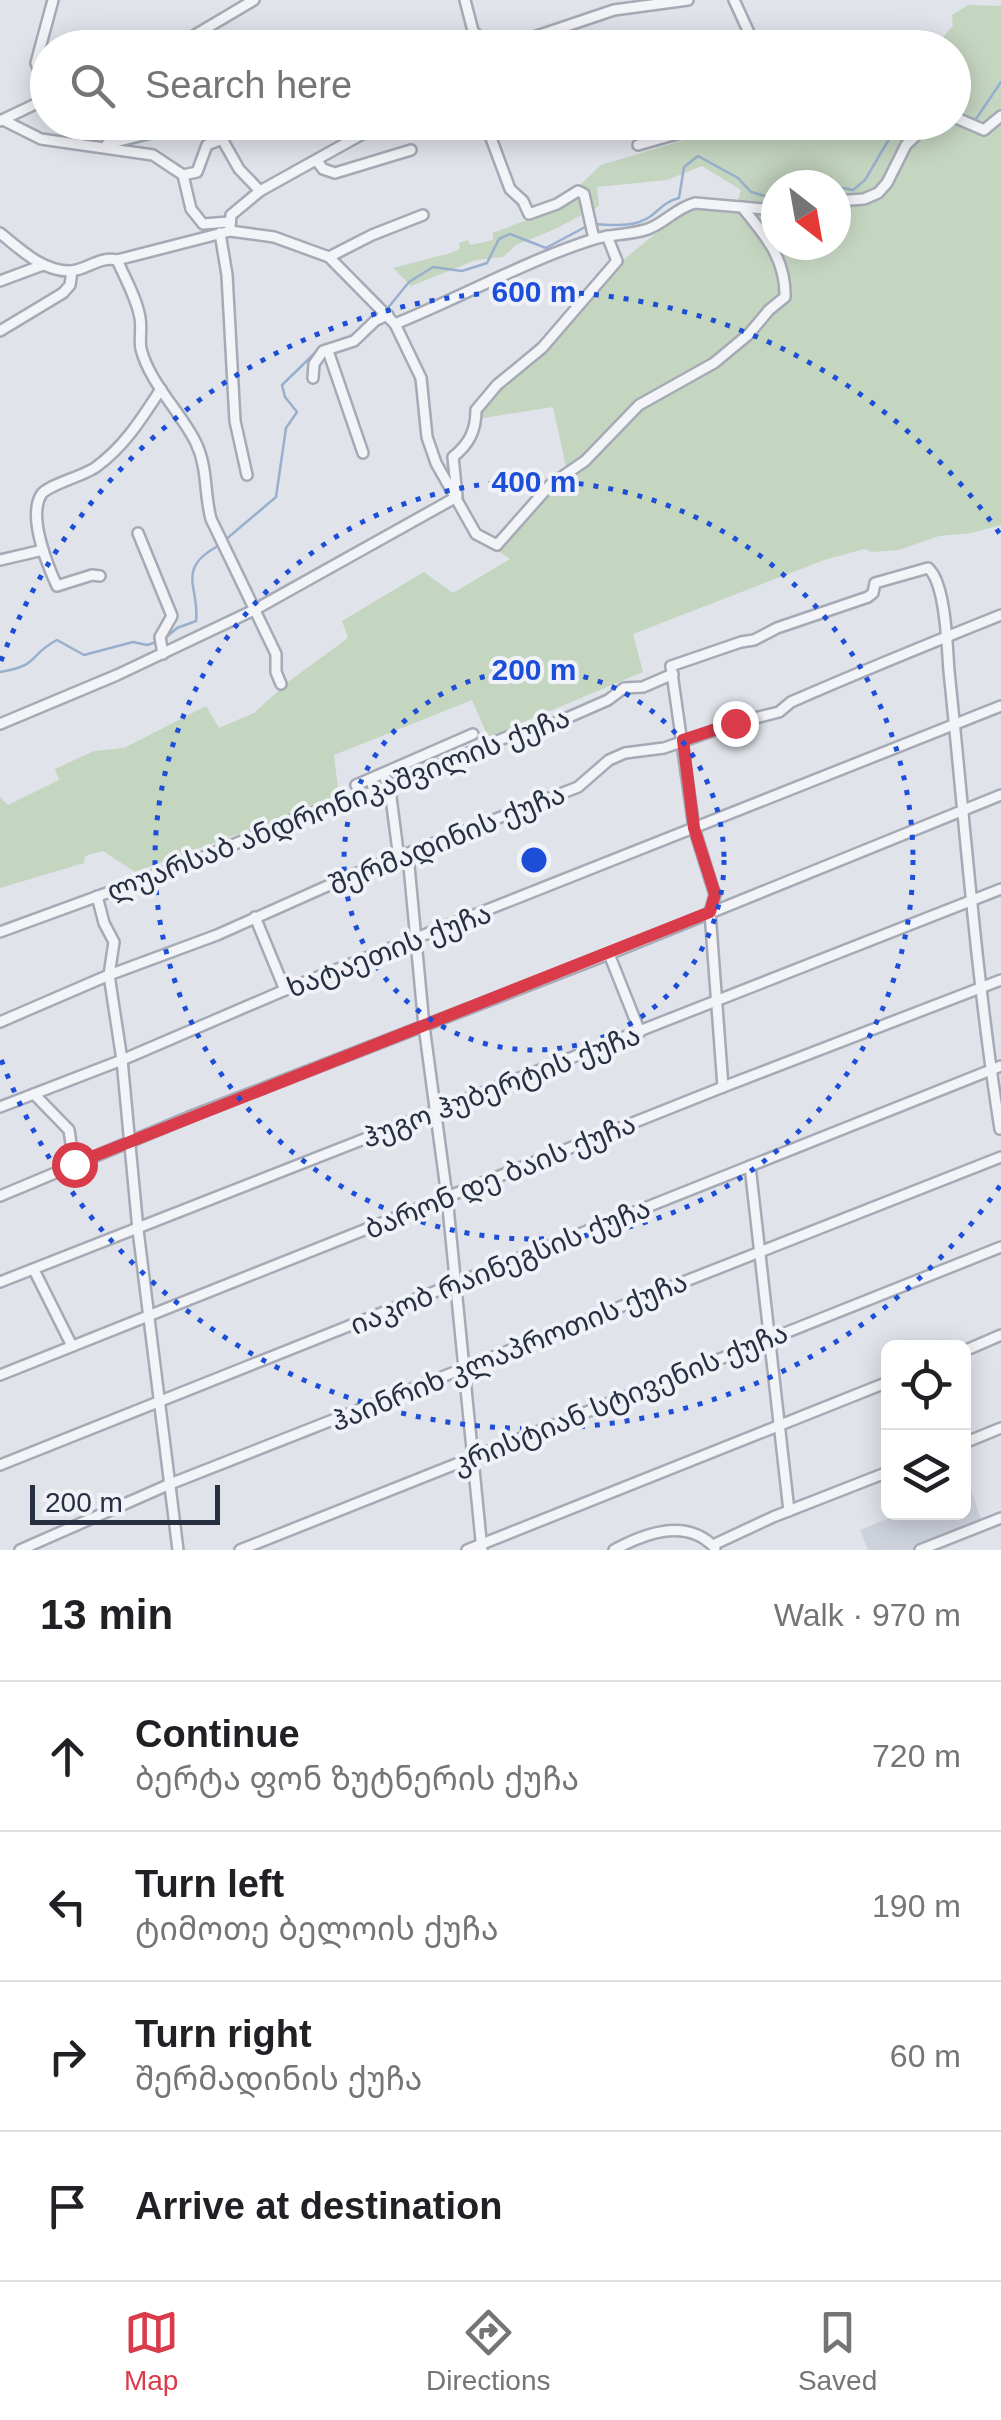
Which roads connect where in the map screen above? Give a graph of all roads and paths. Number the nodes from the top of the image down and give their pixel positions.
1 (53, 0) edge
2 (254, 0) edge
3 (465, 0) edge
4 (634, 0) edge
5 (688, 0) edge
6 (734, 0) edge
7 (614, 10) junction
8 (45, 30) edge
9 (203, 30) edge
10 (473, 30) edge
11 (555, 30) edge
12 (748, 30) edge
13 (30, 105) edge
14 (1001, 116) edge
15 (1, 120) edge
16 (971, 124) edge
17 (30, 133) edge
18 (56, 140) edge
19 (124, 140) edge
20 (353, 140) edge
21 (492, 140) edge
22 (653, 140) edge
23 (911, 140) edge
24 (638, 144) dead end
25 (100, 146) junction
26 (410, 150) dead end
27 (317, 161) junction
28 (182, 175) junction
29 (260, 191) junction
30 (851, 200) edge
31 (742, 207) junction
32 (761, 209) edge
33 (423, 216) dead end
34 (226, 228) junction
35 (592, 229) junction
36 (0, 234) edge
37 (607, 236) junction
38 (329, 257) junction
39 (117, 260) junction
40 (43, 264) junction
41 (72, 271) junction
42 (0, 281) edge
43 (391, 320) junction
44 (0, 331) edge
45 (328, 351) junction
46 (313, 378) dead end
47 (162, 389) junction
48 (362, 453) dead end
49 (247, 475) dead end
50 (453, 499) junction
51 (138, 533) dead end
52 (42, 550) junction
53 (0, 560) edge
54 (100, 576) dead end
55 (256, 609) junction
56 (1001, 615) edge
57 (946, 640) junction
58 (162, 652) junction
59 (672, 670) junction
60 (281, 684) dead end
61 (1001, 706) edge
62 (0, 724) edge
63 (955, 724) junction
64 (472, 734) dead end
65 (683, 740) junction
66 (387, 774) junction
67 (356, 785) dead end
68 (390, 786) junction
69 (1001, 795) edge
70 (963, 810) junction
71 (694, 828) junction
72 (404, 857) junction
73 (1001, 889) edge
74 (97, 896) junction
75 (972, 902) junction
76 (710, 912) junction
77 (255, 918) junction
78 (0, 932) edge
79 (415, 940) junction
80 (609, 954) junction
81 (109, 975) junction
82 (1001, 980) edge
83 (983, 987) junction
84 (285, 990) junction
85 (715, 1001) junction
86 (0, 1022) edge
87 (424, 1026) junction
88 (640, 1032) junction
89 (122, 1060) junction
90 (996, 1068) edge
91 (723, 1087) junction
92 (34, 1094) junction
93 (0, 1107) edge
94 (435, 1112) junction
95 (1000, 1129) edge
96 (128, 1142) junction
97 (1000, 1161) edge
98 (74, 1164) junction
99 (750, 1166) junction
100 (0, 1196) edge
101 (447, 1197) junction
102 (138, 1230) junction
103 (1001, 1247) edge
104 (759, 1252) junction
105 (34, 1270) junction
106 (0, 1282) edge
107 (454, 1285) junction
108 (150, 1315) junction
109 (1001, 1335) edge
110 (769, 1339) junction
111 (72, 1346) junction
112 (971, 1349) edge
113 (463, 1370) junction
114 (0, 1374) edge
115 (881, 1385) edge
116 (160, 1403) junction
117 (778, 1427) junction
118 (1001, 1428) edge
119 (971, 1439) edge
120 (473, 1457) junction
121 (0, 1466) edge
122 (881, 1475) edge
123 (170, 1484) junction
124 (790, 1511) junction
125 (1001, 1518) edge
126 (481, 1547) edge
127 (715, 1548) edge
128 (20, 1550) edge
129 (178, 1550) edge
130 (240, 1550) edge
131 (467, 1550) edge
132 (614, 1550) edge
133 (920, 1550) edge

1 - 8 street
2 - 9 street
3 - 10 street
4 - 7 street
5 - 7 street
6 - 12 street
7 - 11 street
13 - 15 street
14 - 16 street
15 - 17 street
18 - 25 street
19 - 25 street
20 - 27 street
21 - 35 street
22 - 24 street
23 - 30 street
25 - 28 street
26 - 27 street
27 - 29 street
28 - 29 street
28 - 34 street
29 - 34 street
31 - 32 street
31 - 37 street
31 - 50 street
33 - 38 street
34 - 38 street
34 - 39 street
34 - 49 street
35 - 37 street
35 - 43 street
36 - 40 street
37 - 50 street
38 - 43 street
39 - 41 street
39 - 47 street
40 - 41 street
40 - 42 street
41 - 44 street
43 - 45 street
43 - 50 street
45 - 46 street
45 - 48 street
47 - 52 street
47 - 55 street
50 - 55 street
51 - 58 street
52 - 53 street
52 - 54 street
55 - 58 street
55 - 60 street
56 - 57 street, შერმადინის ქუჩა
57 - 59 street, ლუარსაბ ანდრონიკაშვილის ქუჩა
57 - 63 street
57 - 65 street, შერმადინის ქუჩა
58 - 62 street
59 - 65 street
59 - 68 street, ლუარსაბ ანდრონიკაშვილის ქუჩა
61 - 63 street, ხატაეთის ქუჩა
63 - 70 street
63 - 71 street, ხატაეთის ქუჩა
64 - 66 street
65 - 71 street
65 - 72 street, შერმადინის ქუჩა
66 - 67 street
66 - 68 street
68 - 72 street
68 - 74 street, ლუარსაბ ანდრონიკაშვილის ქუჩა
69 - 70 street
70 - 75 street
70 - 76 street
71 - 76 street
71 - 79 street, ხატაეთის ქუჩა
72 - 77 street, შერმადინის ქუჩა
72 - 79 street
73 - 75 street, ჰუგო ჰუბერტის ქუჩა
74 - 78 street, ლუარსაბ ანდრონიკაშვილის ქუჩა
74 - 81 street
75 - 83 street
75 - 85 street, ჰუგო ჰუბერტის ქუჩა
76 - 80 street
76 - 85 street
77 - 81 street, შერმადინის ქუჩა
77 - 84 street
79 - 84 street, ხატაეთის ქუჩა
79 - 87 street
80 - 87 street
80 - 88 street
81 - 86 street, შერმადინის ქუჩა
81 - 89 street
82 - 83 street, ბარონ დე ბაის ქუჩა
83 - 90 street
83 - 91 street, ბარონ დე ბაის ქუჩა
84 - 89 street, ხატაეთის ქუჩა
85 - 88 street, ჰუგო ჰუბერტის ქუჩა
85 - 91 street
87 - 94 street
87 - 96 street
88 - 94 street, ჰუგო ჰუბერტის ქუჩა
89 - 92 street, ხატაეთის ქუჩა
89 - 96 street
90 - 95 street
90 - 99 street, იაკობ რაინეგსის ქუჩა
91 - 101 street, ბარონ დე ბაის ქუჩა
92 - 93 street, ხატაეთის ქუჩა
92 - 98 street
94 - 101 street
94 - 102 street, ჰუგო ჰუბერტის ქუჩა
96 - 98 street
96 - 102 street
97 - 104 street, ჰაინრიხ კლაპროთის ქუჩა
98 - 100 street
99 - 104 street
99 - 107 street, იაკობ რაინეგსის ქუჩა
101 - 107 street
101 - 108 street, ბარონ დე ბაის ქუჩა
102 - 105 street, ჰუგო ჰუბერტის ქუჩა
102 - 108 street
103 - 110 street, კრისტიან სტივენის ქუჩა
104 - 110 street
104 - 113 street, ჰაინრიხ კლაპროთის ქუჩა
105 - 106 street, ჰუგო ჰუბერტის ქუჩა
105 - 111 street
107 - 113 street
107 - 116 street, იაკობ რაინეგსის ქუჩა
108 - 111 street, ბარონ დე ბაის ქუჩა
108 - 116 street
109 - 112 street
110 - 117 street
110 - 120 street, კრისტიან სტივენის ქუჩა
111 - 114 street, ბარონ დე ბაის ქუჩა
113 - 120 street
113 - 123 street, ჰაინრიხ კლაპროთის ქუჩა
115 - 117 street
116 - 121 street, იაკობ რაინეგსის ქუჩა
116 - 123 street
117 - 124 street
117 - 126 street
118 - 119 street
120 - 126 street
120 - 130 street, კრისტიან სტივენის ქუჩა
122 - 124 street
123 - 128 street, ჰაინრიხ კლაპროთის ქუჩა
123 - 129 street
124 - 127 street
125 - 133 street
126 - 131 street
127 - 132 street

